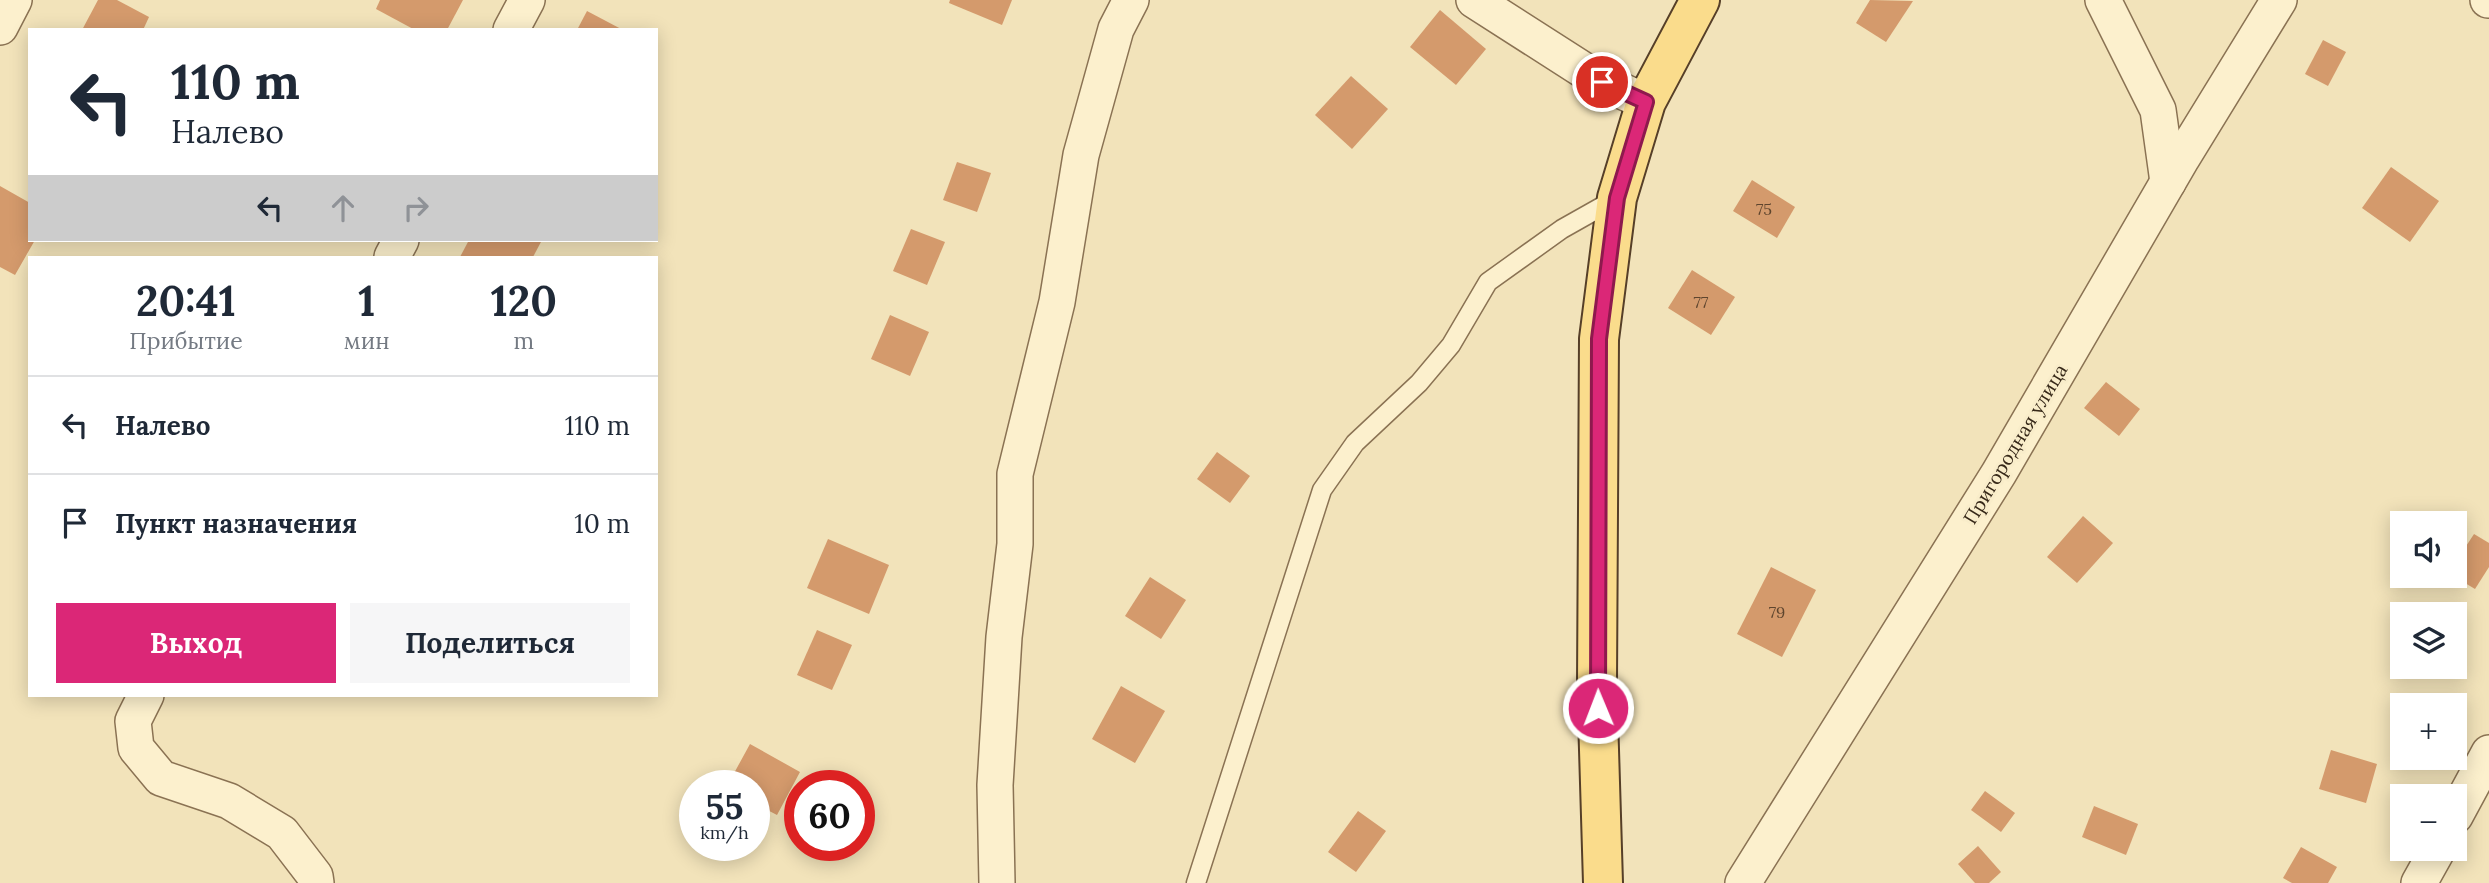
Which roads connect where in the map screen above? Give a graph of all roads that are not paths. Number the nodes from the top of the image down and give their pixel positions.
1 (14, 0) edge
2 (527, 0) edge
3 (1131, 0) edge
4 (1474, 0) edge
5 (1700, 0) edge
6 (2103, 0) edge
7 (2279, 0) edge
8 (0, 27) edge
9 (512, 28) edge
10 (1646, 102) junction
11 (2168, 182) junction
12 (1617, 198) junction
13 (145, 697) edge
14 (2489, 753) edge
15 (2467, 794) edge
16 (2431, 861) edge
17 (316, 883) edge
18 (997, 883) edge
19 (1196, 883) edge
20 (1603, 883) edge
21 (1743, 883) edge
22 (2419, 883) edge

1 - 8 street
2 - 9 street
3 - 18 street
4 - 10 street
5 - 10 main road
6 - 11 street
7 - 11 street, Пригородная улица
10 - 12 main road
11 - 21 street, Пригородная улица
12 - 19 lane
12 - 20 main road
13 - 17 street
14 - 15 street
16 - 22 street

